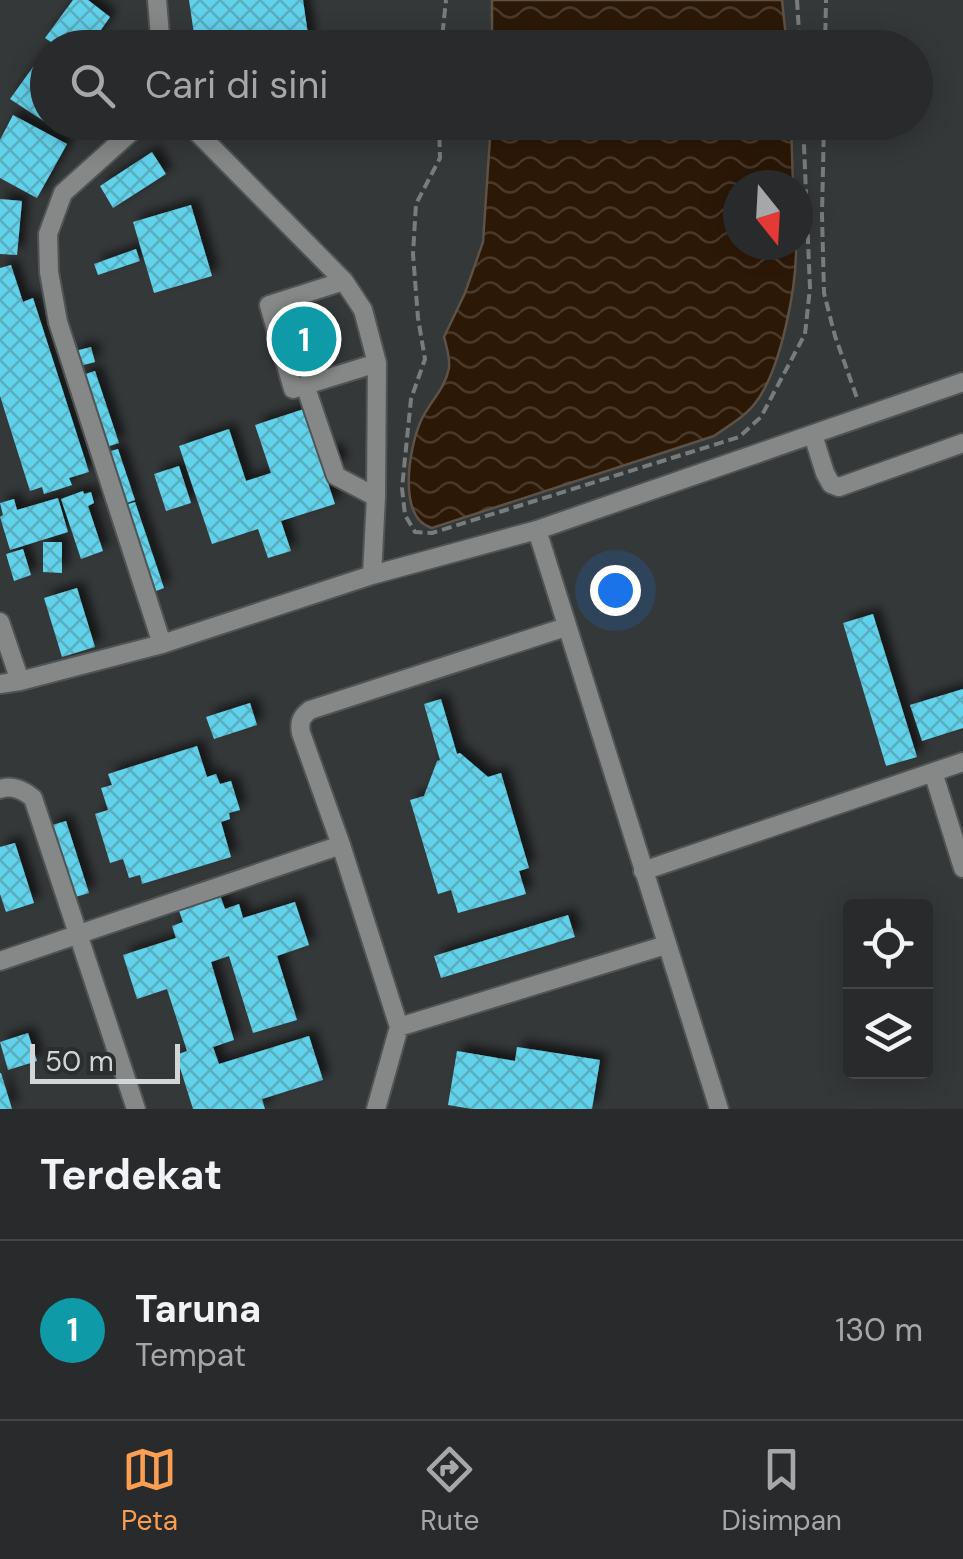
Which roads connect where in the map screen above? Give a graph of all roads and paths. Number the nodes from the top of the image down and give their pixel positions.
1 (156, 0) edge
2 (446, 0) edge
3 (797, 0) edge
4 (826, 0) edge
5 (158, 30) edge
6 (443, 30) edge
7 (799, 30) edge
8 (825, 30) edge
9 (122, 140) edge
10 (205, 140) edge
11 (440, 140) edge
12 (804, 140) edge
13 (824, 140) edge
14 (344, 281) junction
15 (377, 363) junction
16 (963, 382) edge
17 (306, 385) junction
18 (864, 417) junction
19 (813, 435) junction
20 (963, 443) edge
21 (376, 497) junction
22 (538, 530) junction
23 (372, 576) junction
24 (0, 622) edge
25 (566, 626) junction
26 (162, 644) junction
27 (20, 681) junction
28 (0, 684) edge
29 (963, 762) edge
30 (933, 772) junction
31 (0, 789) edge
32 (341, 845) junction
33 (963, 868) edge
34 (643, 870) junction
35 (80, 934) junction
36 (666, 944) junction
37 (0, 962) edge
38 (399, 1027) junction
39 (136, 1109) edge
40 (376, 1109) edge
41 (719, 1109) edge

1 - 5 lane
2 - 6 path
3 - 7 path
4 - 8 path
9 - 26 lane
10 - 14 lane
11 - 12 path
13 - 18 path
14 - 15 lane
14 - 17 lane
15 - 17 lane
15 - 21 lane
16 - 18 lane
17 - 21 lane
18 - 19 lane
19 - 20 lane
19 - 22 lane
21 - 23 lane
22 - 23 lane
22 - 25 lane
23 - 26 lane
24 - 27 lane
25 - 32 lane
25 - 34 lane
26 - 27 lane
27 - 28 lane
29 - 30 lane
30 - 33 lane
30 - 34 lane
31 - 35 lane
32 - 35 lane
32 - 38 lane
34 - 36 lane
35 - 37 lane
35 - 39 lane
36 - 38 lane
36 - 41 lane
38 - 40 lane

